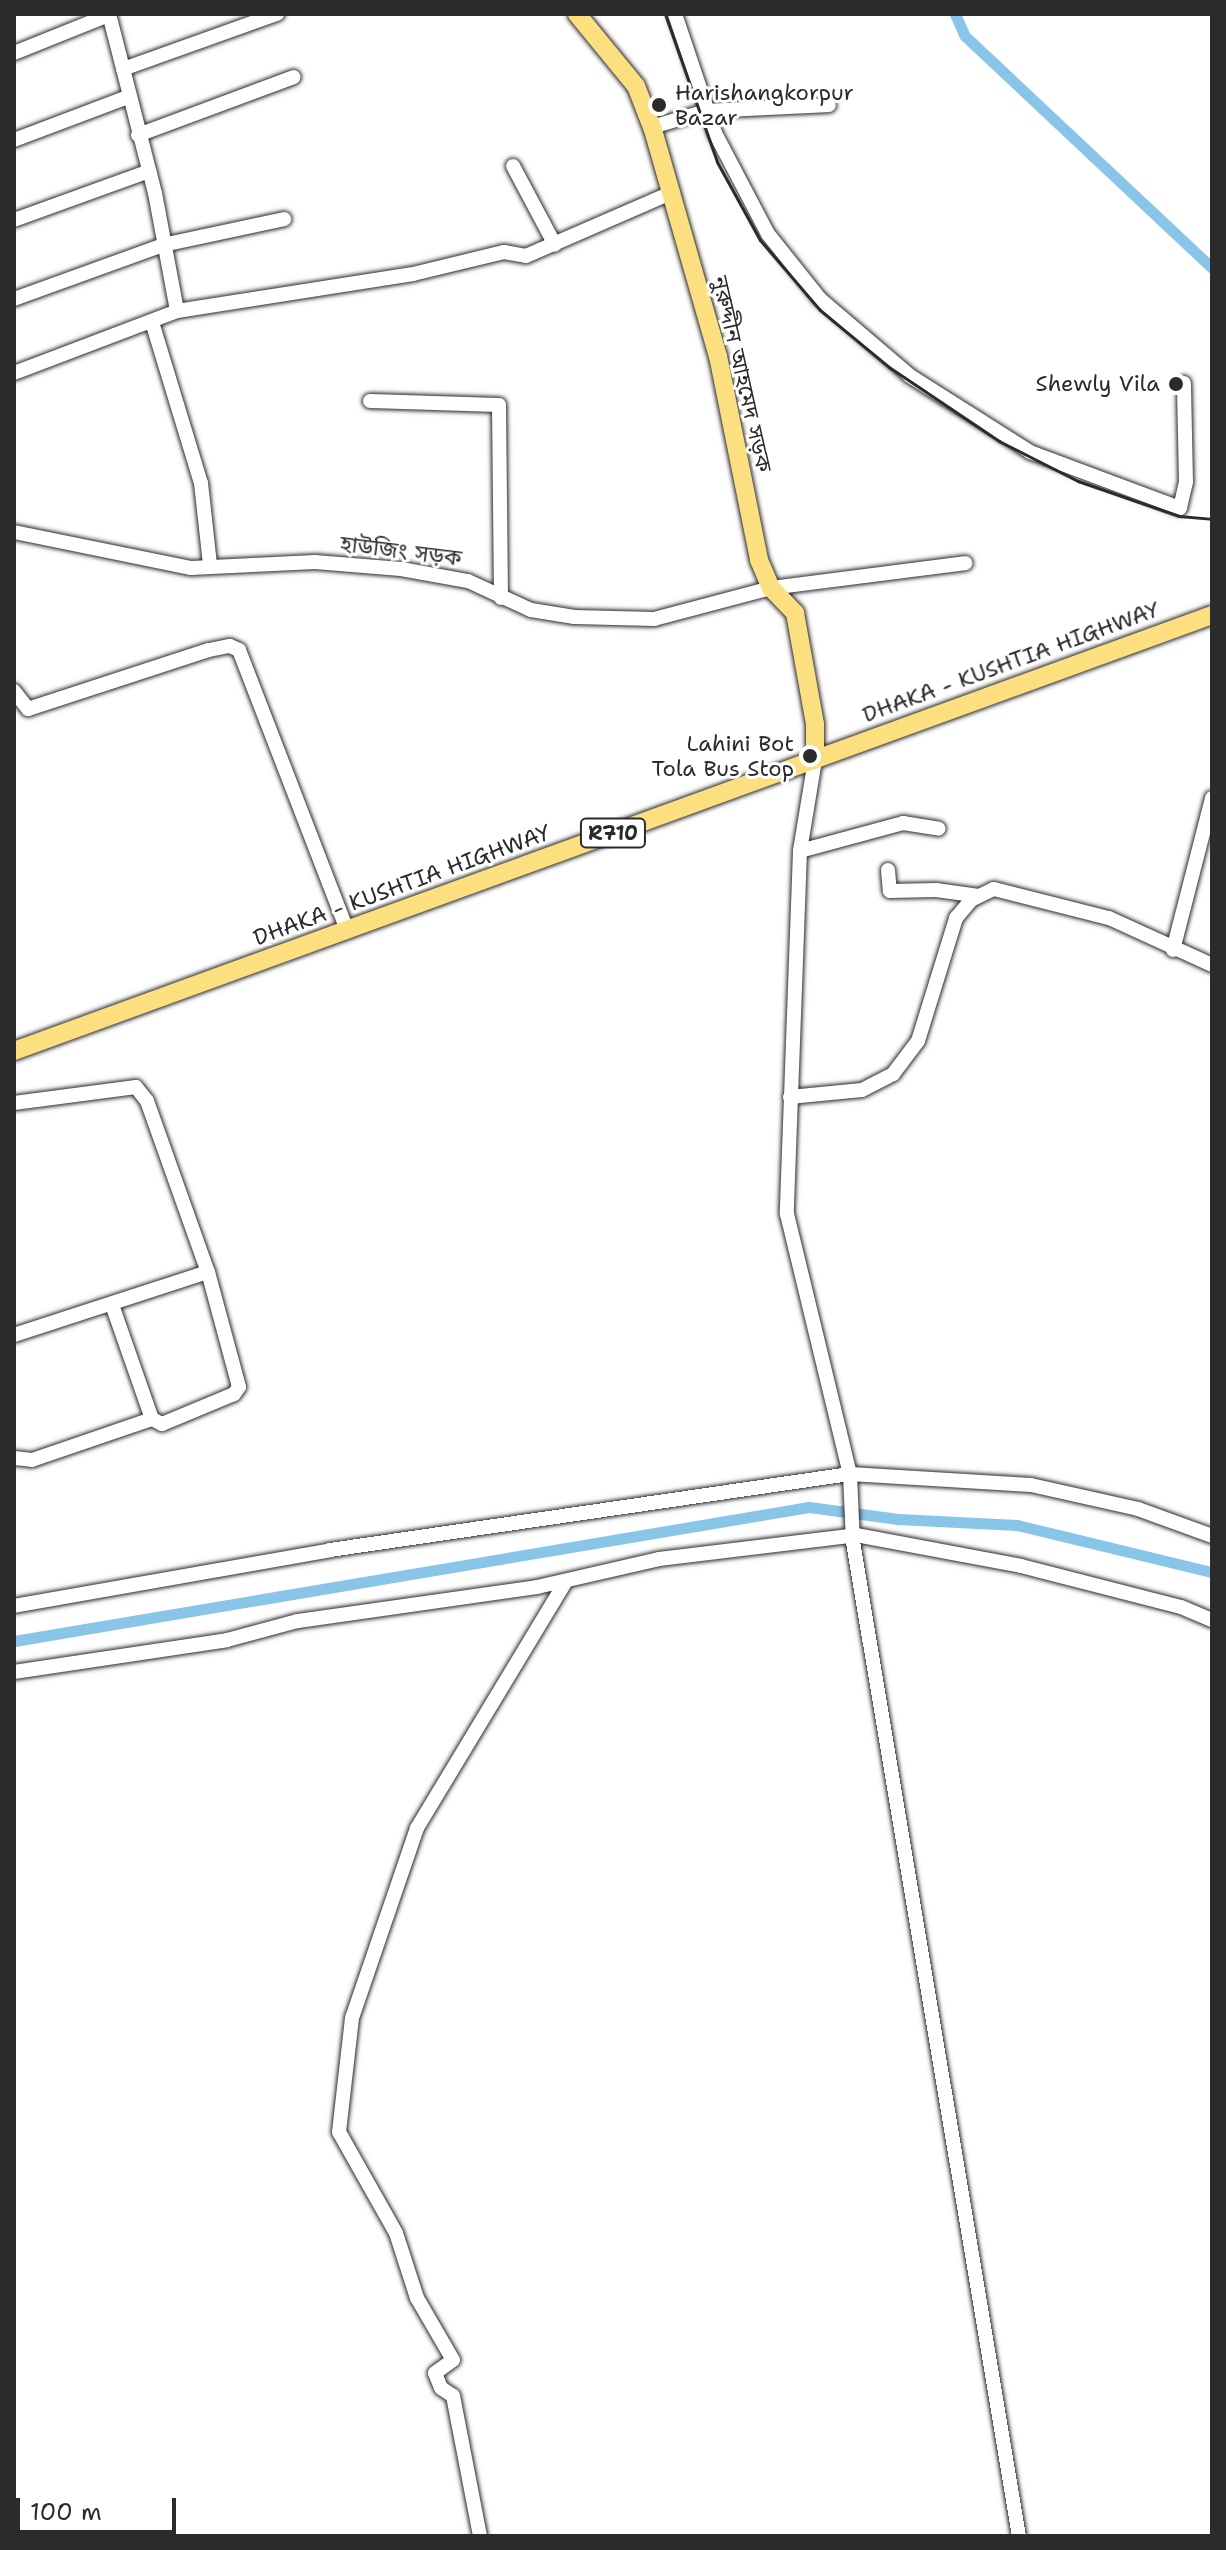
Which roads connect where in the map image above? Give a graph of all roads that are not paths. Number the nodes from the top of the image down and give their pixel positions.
1 (109, 14) edge
2 (277, 14) edge
3 (577, 14) edge
4 (675, 14) edge
5 (14, 53) edge
6 (123, 69) junction
7 (294, 77) dead end
8 (128, 97) junction
9 (829, 105) dead end
10 (706, 111) junction
11 (652, 127) junction
12 (138, 135) junction
13 (14, 140) edge
14 (513, 166) dead end
15 (149, 171) junction
16 (673, 192) junction
17 (284, 219) dead end
18 (14, 220) edge
19 (163, 245) junction
20 (555, 245) junction
21 (14, 299) edge
22 (177, 311) junction
23 (152, 322) junction
24 (14, 373) edge
25 (1184, 383) dead end
26 (370, 401) dead end
27 (14, 532) edge
28 (965, 563) dead end
29 (210, 565) junction
30 (771, 588) junction
31 (501, 598) junction
32 (1212, 615) edge
33 (14, 691) edge
34 (815, 760) junction
35 (1212, 798) edge
36 (939, 829) dead end
37 (800, 851) junction
38 (888, 870) dead end
39 (979, 896) junction
40 (347, 930) junction
41 (1173, 950) junction
42 (1212, 965) edge
43 (14, 1051) edge
44 (790, 1097) junction
45 (14, 1103) edge
46 (208, 1272) junction
47 (112, 1305) junction
48 (14, 1335) edge
49 (152, 1419) junction
50 (14, 1458) edge
51 (850, 1474) junction
52 (856, 1535) junction
53 (1212, 1536) edge
54 (566, 1581) junction
55 (14, 1606) edge
56 (1212, 1620) edge
57 (14, 1672) edge
58 (480, 2536) edge
59 (1019, 2536) edge

1 - 5 street
1 - 6 street
2 - 6 street
3 - 11 main road, নুরুদ্দীন আহমেদ সড়ক
4 - 10 street
6 - 8 street
7 - 12 street
8 - 12 street
8 - 13 street
9 - 10 street
10 - 11 street
10 - 25 street
11 - 16 main road, নুরুদ্দীন আহমেদ সড়ক
12 - 15 street
14 - 20 street
15 - 18 street
15 - 19 street
16 - 20 street
16 - 30 main road, নুরুদ্দীন আহমেদ সড়ক
17 - 19 street
19 - 21 street
19 - 22 street
20 - 22 street
22 - 23 street
23 - 24 street
23 - 29 street
26 - 31 street
27 - 29 street, হাউজিং সড়ক
28 - 30 street, হাউজিং সড়ক
29 - 31 street, হাউজিং সড়ক
30 - 31 street, হাউজিং সড়ক
30 - 34 main road, নুরুদ্দীন আহমেদ সড়ক
32 - 34 main road, DHAKA - KUSHTIA HIGHWAY / R710
33 - 40 street
34 - 37 street
34 - 40 main road, DHAKA - KUSHTIA HIGHWAY / R710
35 - 41 street
36 - 37 street
37 - 44 street
38 - 39 street
39 - 41 street
39 - 44 street
40 - 43 main road, DHAKA - KUSHTIA HIGHWAY / R710
41 - 42 street
44 - 51 street
45 - 46 street
46 - 47 street
46 - 49 street
47 - 48 street
47 - 49 street
49 - 50 street
51 - 52 street
51 - 53 street
51 - 55 street
52 - 54 street
52 - 56 street
52 - 59 street
54 - 57 street
54 - 58 street

